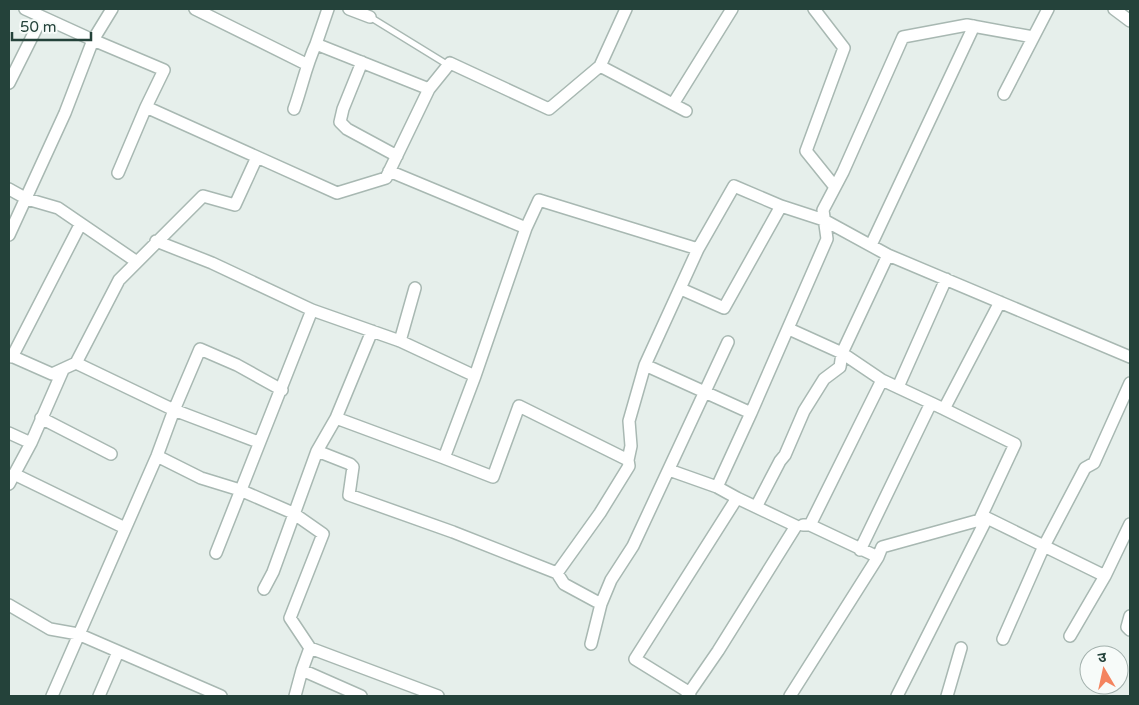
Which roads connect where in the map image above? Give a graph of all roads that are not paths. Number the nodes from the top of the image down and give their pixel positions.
1 (25, 9) edge
2 (112, 9) edge
3 (195, 9) edge
4 (328, 9) edge
5 (349, 9) edge
6 (626, 9) edge
7 (730, 9) edge
8 (814, 9) edge
9 (1048, 9) edge
10 (1114, 9) edge
11 (42, 17) junction
12 (370, 17) joint
13 (1130, 21) edge
14 (974, 26) junction
15 (1033, 37) junction
16 (93, 40) junction
17 (316, 44) junction
18 (362, 62) junction
19 (306, 64) junction
20 (448, 65) junction
21 (600, 66) junction
22 (9, 83) edge
23 (429, 89) junction
24 (1004, 94) dead end
25 (673, 104) junction
26 (146, 108) junction
27 (294, 109) dead end
28 (686, 111) dead end
29 (397, 156) junction
30 (257, 157) junction
31 (389, 171) junction
32 (118, 173) dead end
33 (835, 187) junction
34 (9, 189) edge
35 (27, 199) junction
36 (781, 206) junction
37 (824, 220) junction
38 (80, 225) junction
39 (526, 228) junction
40 (9, 236) edge
41 (156, 241) junction
42 (871, 245) junction
43 (698, 249) junction
44 (888, 255) junction
45 (137, 262) junction
46 (946, 279) junction
47 (415, 288) dead end
48 (682, 289) junction
49 (1000, 302) junction
50 (312, 310) junction
51 (788, 329) junction
52 (372, 331) junction
53 (400, 341) junction
54 (728, 342) dead end
55 (842, 352) junction
56 (10, 356) edge
57 (1130, 357) edge
58 (76, 363) junction
59 (645, 365) junction
60 (63, 370) junction
61 (475, 376) junction
62 (882, 380) junction
63 (1130, 383) edge
64 (898, 387) junction
65 (282, 390) junction
66 (706, 392) junction
67 (931, 403) junction
68 (944, 409) junction
69 (174, 410) junction
70 (751, 414) junction
71 (41, 418) junction
72 (336, 418) junction
73 (9, 433) edge
74 (258, 442) junction
75 (31, 443) junction
76 (317, 451) junction
77 (111, 454) dead end
78 (157, 456) junction
79 (444, 458) junction
80 (628, 460) junction
81 (669, 470) junction
82 (12, 479) edge
83 (716, 487) junction
84 (240, 490) junction
85 (737, 498) junction
86 (756, 507) junction
87 (293, 513) junction
88 (983, 520) junction
89 (1130, 524) edge
90 (810, 525) junction
91 (796, 526) junction
92 (125, 528) junction
93 (1044, 546) junction
94 (860, 550) junction
95 (216, 553) dead end
96 (878, 557) junction
97 (557, 574) junction
98 (1105, 576) junction
99 (264, 589) dead end
100 (601, 604) junction
101 (9, 605) edge
102 (1130, 616) edge
103 (1130, 630) edge
104 (78, 634) junction
105 (1070, 636) dead end
106 (1003, 639) dead end
107 (591, 644) dead end
108 (310, 648) junction
109 (961, 648) dead end
110 (118, 652) junction
111 (302, 670) junction
112 (688, 694) edge
113 (52, 696) edge
114 (99, 696) edge
115 (221, 696) edge
116 (295, 696) edge
117 (361, 696) edge
118 (438, 696) edge
119 (790, 696) edge
120 (897, 696) edge
121 (947, 696) edge

1 - 11 street
2 - 16 street
3 - 19 street
4 - 17 street
5 - 12 street
6 - 21 street
7 - 25 street
8 - 33 street
9 - 15 street
10 - 13 street
11 - 16 street
11 - 22 street
12 - 20 lane
14 - 15 street
14 - 33 street
14 - 42 street
15 - 24 street
16 - 26 street
16 - 35 street
17 - 18 street
17 - 19 street
18 - 23 street
18 - 29 street
19 - 27 street
20 - 21 street
20 - 23 street
21 - 25 street
23 - 29 street
25 - 28 street
26 - 30 street
26 - 32 street
29 - 31 street
30 - 31 street
30 - 41 street
31 - 39 street
33 - 37 street
34 - 35 street
35 - 38 street
35 - 40 street
36 - 37 street
36 - 43 street
36 - 48 street
37 - 42 street
37 - 51 street
38 - 45 street
38 - 56 street
39 - 43 street
39 - 61 street
41 - 45 street
41 - 50 street
42 - 44 street
43 - 48 street
44 - 46 street
44 - 55 street
45 - 58 street
46 - 49 street
46 - 64 street
47 - 53 street
48 - 59 street
49 - 57 street
49 - 68 street
50 - 52 street
50 - 65 street
51 - 55 street
51 - 70 street
52 - 53 street
52 - 72 street
53 - 61 street
54 - 66 street
55 - 62 street
55 - 86 street
56 - 60 street
58 - 60 street
58 - 69 street
59 - 66 street
59 - 80 street
60 - 71 street
61 - 79 street
62 - 64 street
62 - 90 street
63 - 93 street
64 - 67 street
65 - 69 street
65 - 74 street
66 - 70 street
66 - 81 street
67 - 68 street
67 - 94 street
68 - 88 street
69 - 74 street
69 - 78 street
70 - 83 street
71 - 75 street
71 - 77 street
72 - 76 street
72 - 79 street
73 - 75 street
74 - 84 street
75 - 82 street
76 - 87 street
76 - 97 street
78 - 84 street
78 - 92 street
79 - 80 street
80 - 97 street
81 - 83 street
81 - 100 street
82 - 92 street
83 - 85 street
84 - 87 street
84 - 95 street
85 - 86 street
85 - 112 street
86 - 91 street
87 - 99 street
87 - 108 street
88 - 93 street
88 - 96 street
88 - 120 street
89 - 98 street
90 - 91 street
90 - 94 street
91 - 112 street
92 - 104 street
93 - 98 street
93 - 106 street
94 - 96 street
96 - 119 street
97 - 100 street
98 - 105 street
100 - 107 street
101 - 104 street
102 - 103 street
104 - 110 street
104 - 113 street
108 - 111 street
108 - 118 street
109 - 121 street
110 - 114 street
110 - 115 street
111 - 116 street
111 - 117 street

